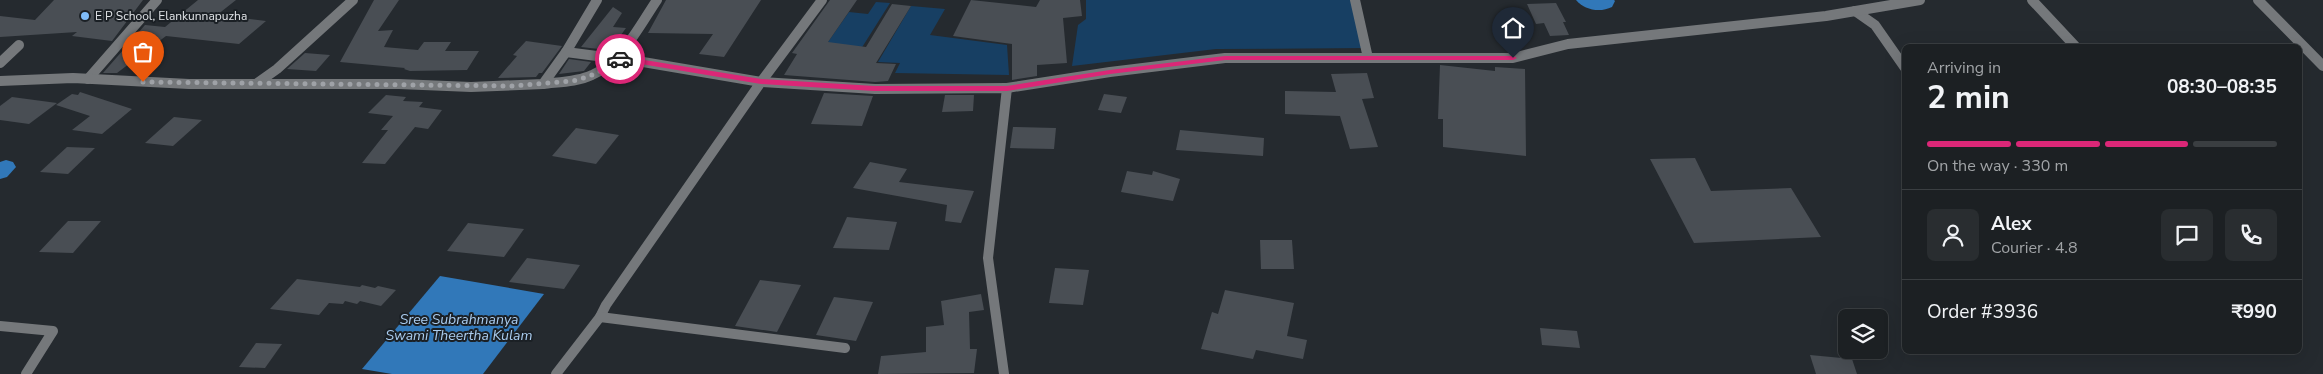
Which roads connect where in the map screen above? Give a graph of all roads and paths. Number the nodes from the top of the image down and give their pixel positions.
1 (157, 0) edge
2 (353, 0) edge
3 (597, 0) edge
4 (657, 0) edge
5 (822, 0) edge
6 (1355, 0) edge
7 (1920, 0) edge
8 (2032, 0) edge
9 (2258, 0) edge
10 (1855, 11) junction
11 (2073, 44) edge
12 (2301, 44) edge
13 (19, 45) dead end
14 (2302, 45) edge
15 (566, 52) junction
16 (614, 58) junction
17 (1368, 58) junction
18 (0, 63) edge
19 (1902, 64) edge
20 (2323, 66) edge
21 (88, 79) junction
22 (0, 81) edge
23 (761, 82) junction
24 (256, 84) junction
25 (543, 84) junction
26 (1007, 88) junction
27 (600, 317) junction
28 (0, 326) edge
29 (845, 348) dead end
30 (26, 374) edge
31 (556, 374) edge
32 (1004, 374) edge

1 - 21 street
2 - 24 street
3 - 15 street
4 - 16 street
5 - 23 street
6 - 17 street
7 - 10 street
8 - 11 street
9 - 12 street
10 - 17 street
10 - 19 street
13 - 18 street
14 - 20 street
15 - 16 street
15 - 25 street
16 - 23 street
16 - 25 street
17 - 26 street
21 - 22 street
21 - 24 street
23 - 26 street
23 - 27 street
24 - 25 street
26 - 32 street
27 - 29 street
27 - 31 street
28 - 30 street

